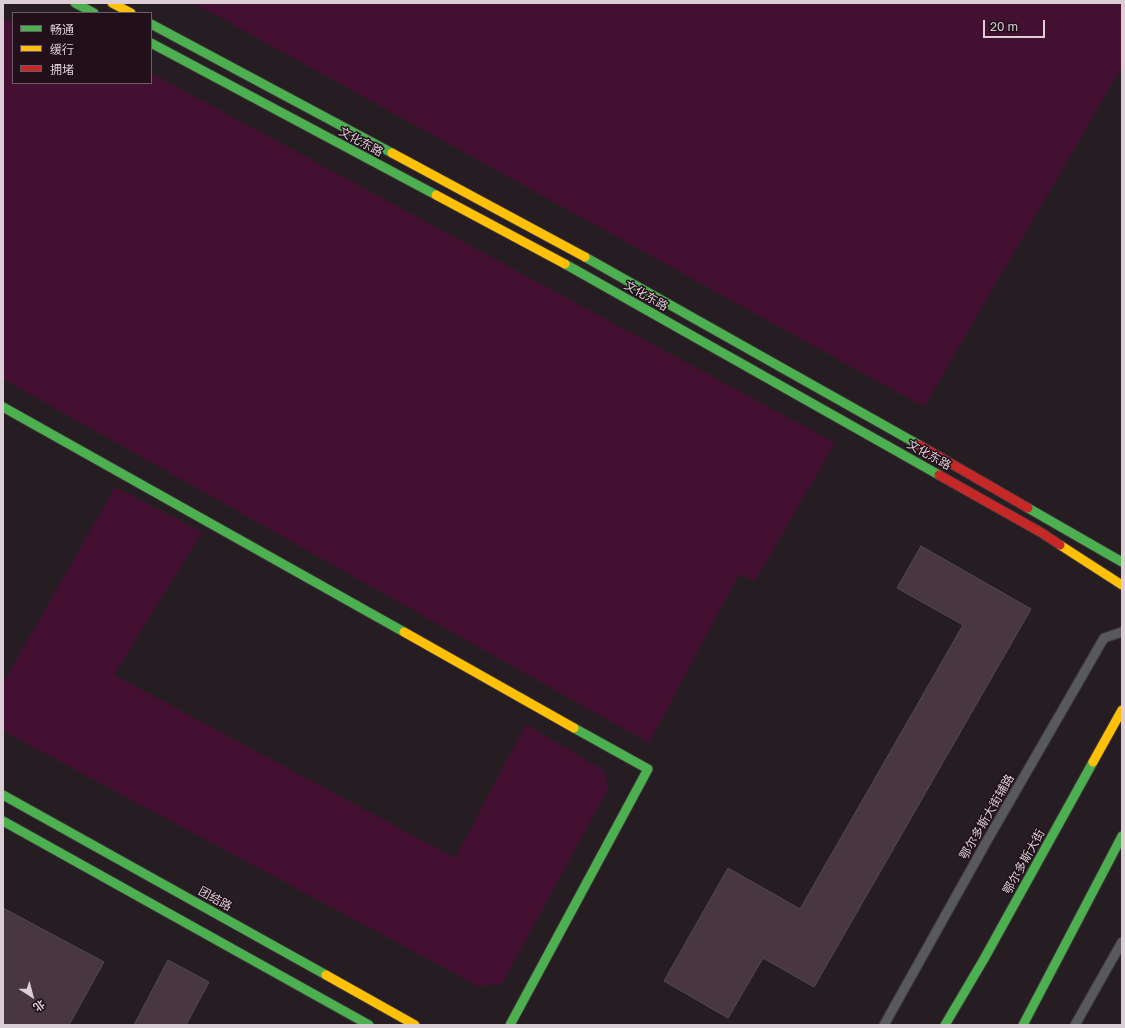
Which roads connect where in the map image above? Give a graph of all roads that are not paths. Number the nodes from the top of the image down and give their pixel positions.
1 (75, 3) edge
2 (112, 3) edge
3 (92, 12) edge
4 (129, 12) edge
5 (152, 25) edge
6 (152, 45) edge
7 (3, 407) edge
8 (1122, 562) edge
9 (1122, 585) edge
10 (1122, 632) edge
11 (1122, 710) edge
12 (3, 795) edge
13 (3, 821) edge
14 (1122, 836) edge
15 (1122, 942) edge
16 (369, 1025) edge
17 (416, 1025) edge
18 (510, 1025) edge
19 (884, 1025) edge
20 (945, 1025) edge
21 (1022, 1025) edge
22 (1075, 1025) edge

1 - 3 street
2 - 4 street
5 - 8 street, 文化东路
6 - 9 street, 文化东路
7 - 18 street
10 - 19 lane, 鄂尔多斯大街辅路
11 - 20 street, 鄂尔多斯大街
12 - 17 street, 团结路
13 - 16 street
14 - 21 street
15 - 22 lane

